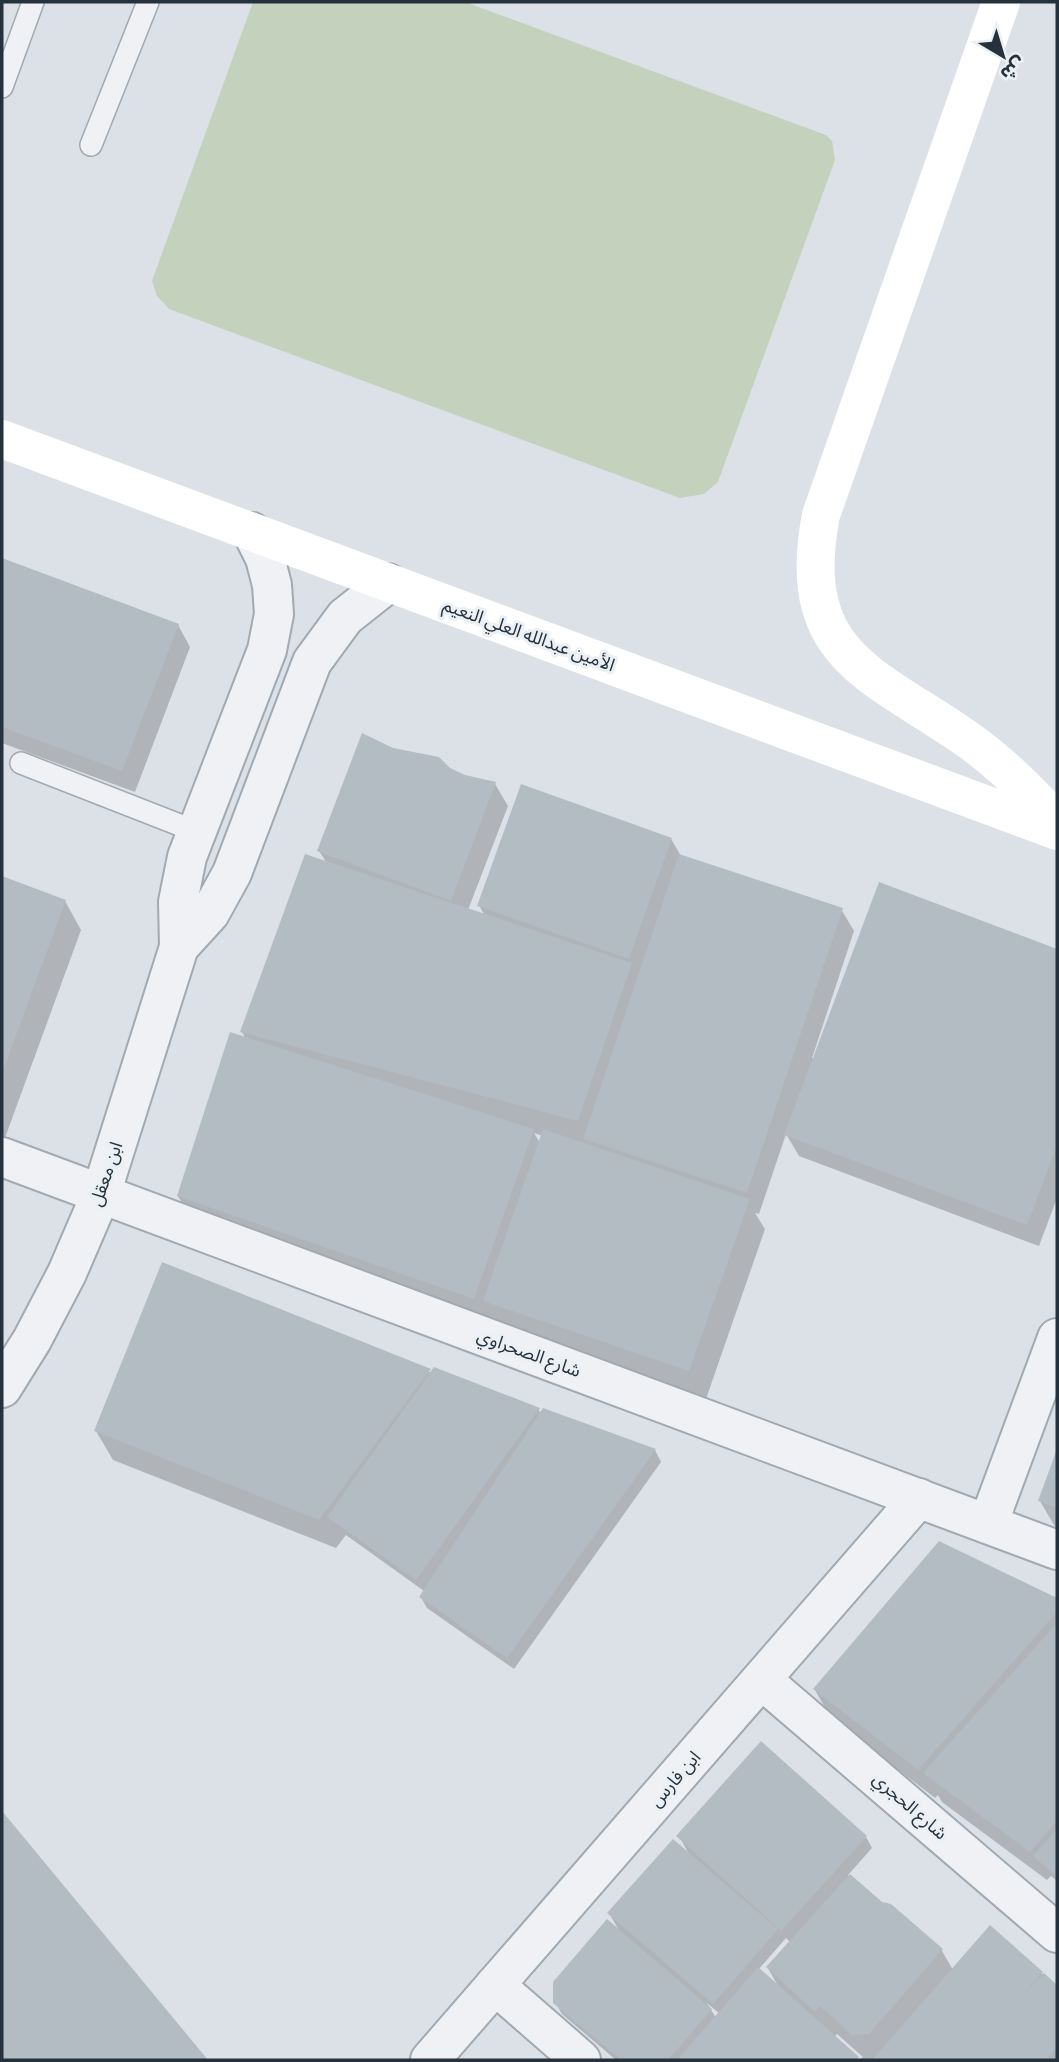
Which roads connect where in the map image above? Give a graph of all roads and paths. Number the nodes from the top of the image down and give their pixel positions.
1 (33, 2) edge
2 (148, 2) edge
3 (1001, 2) edge
4 (2, 87) edge
5 (91, 145) dead end
6 (2, 439) edge
7 (252, 532) junction
8 (388, 583) junction
9 (267, 650) junction
10 (308, 670) junction
11 (242, 712) junction
12 (285, 730) junction
13 (21, 763) dead end
14 (1057, 822) edge
15 (195, 831) junction
16 (1057, 831) edge
17 (179, 947) junction
18 (2, 1157) edge
19 (101, 1194) junction
20 (1057, 1338) edge
21 (2, 1388) edge
22 (919, 1499) junction
23 (988, 1524) junction
24 (1057, 1550) edge
25 (762, 1679) junction
26 (1057, 1933) edge
27 (495, 1985) junction
28 (430, 2060) edge
29 (581, 2060) edge

1 - 4 lane
2 - 5 lane
3 - 14 main road
6 - 7 main road, الأمين عبدالله العلي النعيم
7 - 8 main road, الأمين عبدالله العلي النعيم
7 - 9 street, ابن معقل
8 - 10 street, ابن معقل
8 - 16 main road, الأمين عبدالله العلي النعيم
9 - 10 street
9 - 11 street, ابن معقل
10 - 12 street, ابن معقل
11 - 12 street
11 - 15 street, ابن معقل
12 - 17 street, ابن معقل
13 - 15 lane
15 - 17 street, ابن معقل
17 - 19 street, ابن معقل
18 - 19 street, شارع الصحراوي
19 - 21 street, ابن معقل
19 - 22 street, شارع الصحراوي
20 - 23 street
22 - 23 street, شارع الصحراوي
22 - 25 street, ابن فارس
23 - 24 street, شارع الصحراوي
25 - 26 street, شارع الحجري
25 - 27 street, ابن فارس
27 - 28 street, ابن فارس
27 - 29 street

